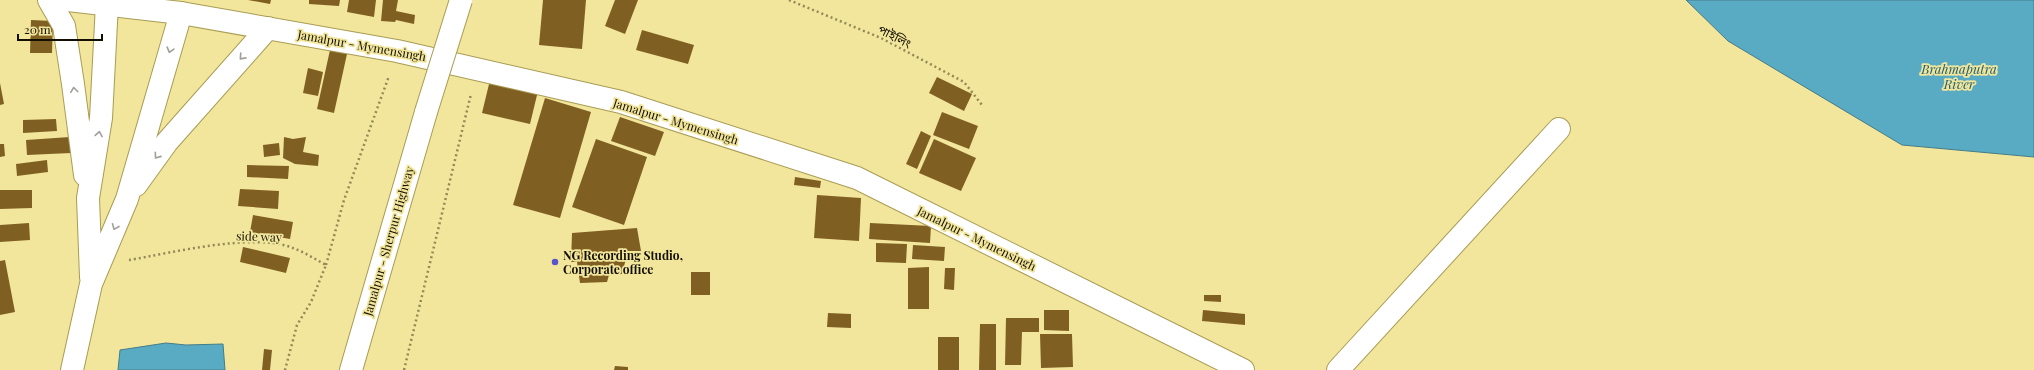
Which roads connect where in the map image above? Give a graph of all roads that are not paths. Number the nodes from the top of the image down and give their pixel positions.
1 (49, 0) edge
2 (68, 0) edge
3 (461, 0) edge
4 (107, 4) junction
5 (181, 13) junction
6 (268, 28) junction
7 (1559, 130) dead end
8 (88, 198) junction
9 (127, 199) junction
10 (91, 284) junction
11 (72, 370) edge
12 (351, 370) edge
13 (1243, 370) edge
14 (1338, 370) edge

8 -> 1 main road
2 - 4 main road, Jamalpur - Mymensingh
3 - 12 main road, Jamalpur - Sherpur Highway, bridge
4 - 5 main road, Jamalpur - Mymensingh
8 -> 4 main road
5 - 6 main road, Jamalpur - Mymensingh
5 -> 9 main road
6 -> 9 main road
6 - 13 main road, Jamalpur - Mymensingh
7 - 14 main road
8 - 10 main road
9 -> 10 main road
10 - 11 main road

